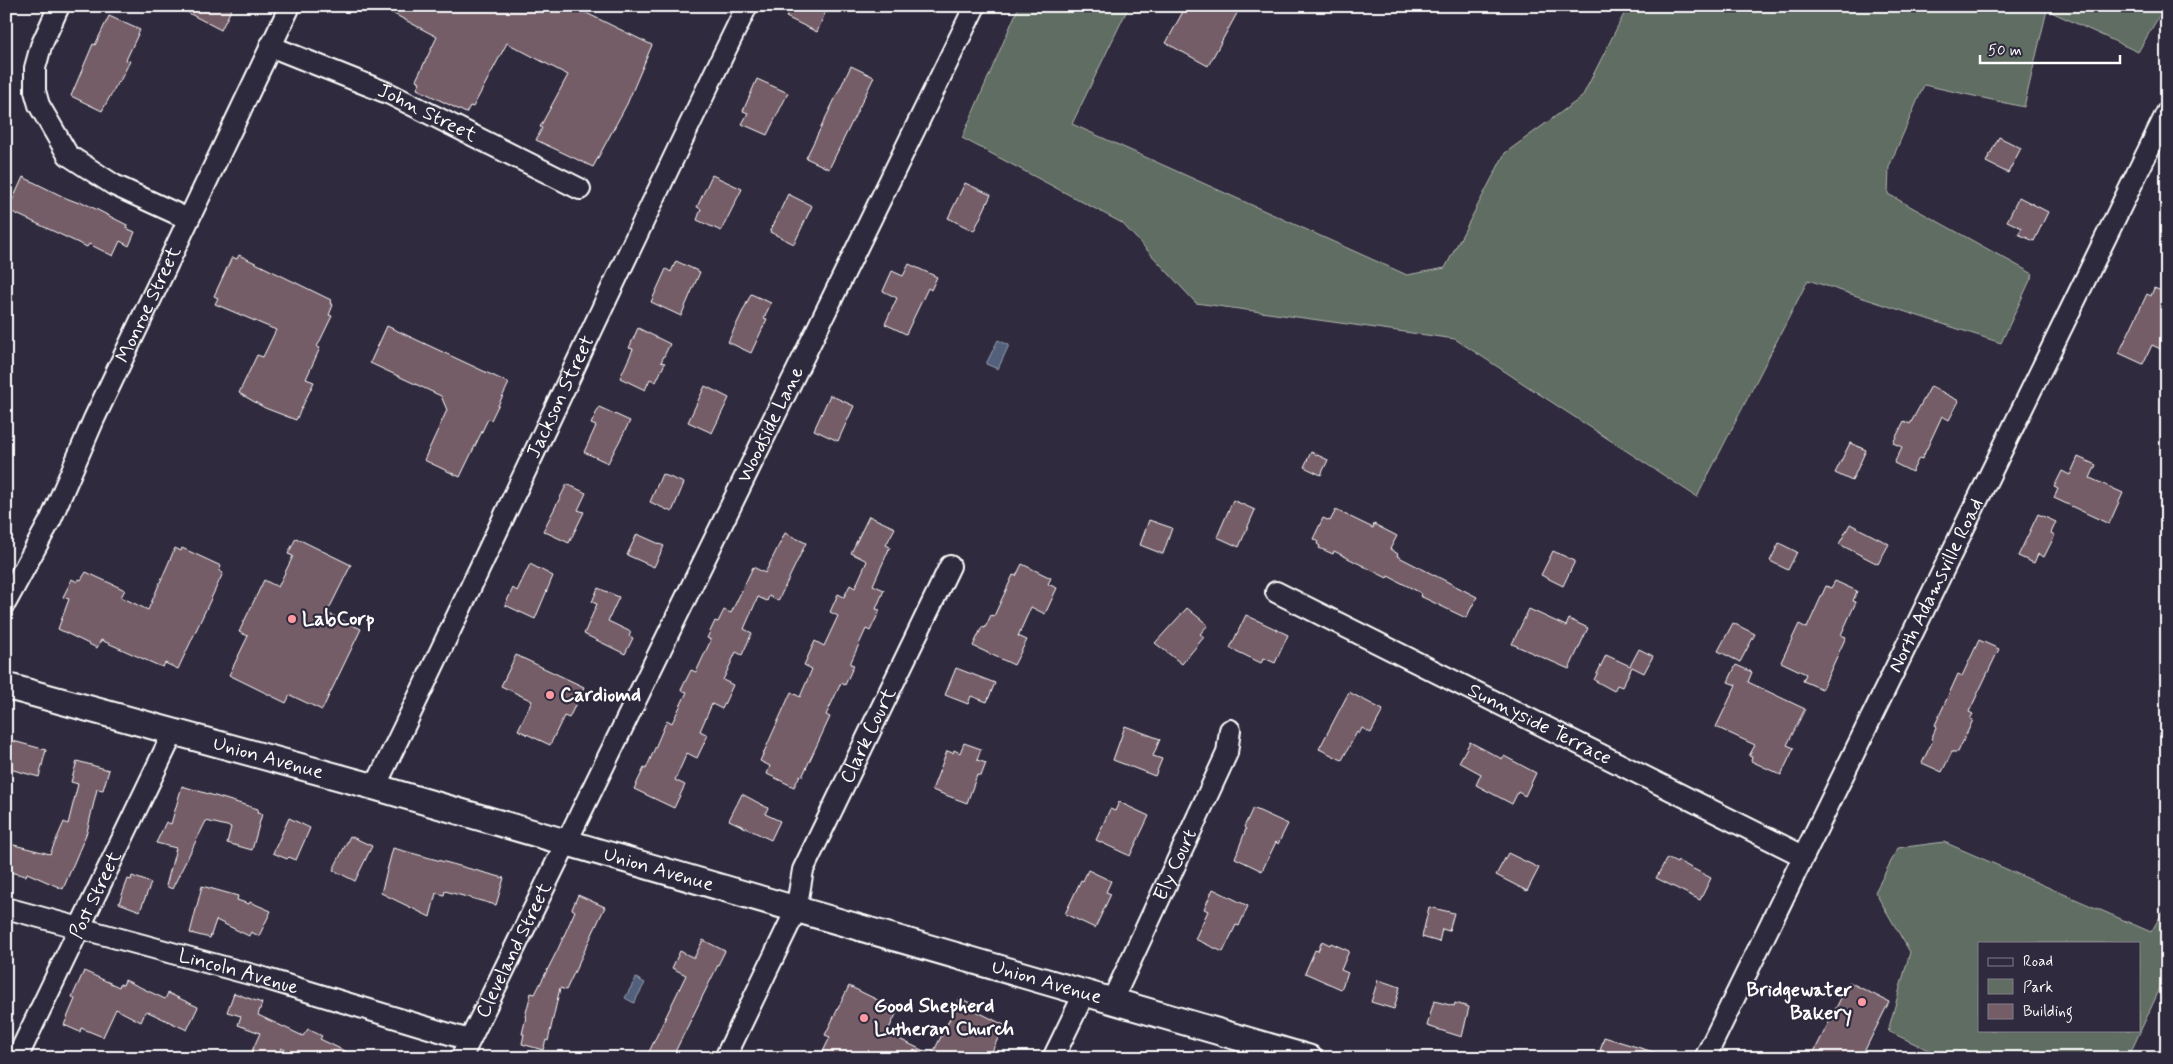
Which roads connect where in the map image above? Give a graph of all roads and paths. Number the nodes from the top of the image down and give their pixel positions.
1 (58, 6) edge
2 (290, 6) edge
3 (747, 6) edge
4 (975, 6) edge
5 (270, 46) junction
6 (2167, 112) edge
7 (580, 189) dead end
8 (188, 219) junction
9 (950, 566) dead end
10 (1276, 592) dead end
11 (6, 602) edge
12 (6, 686) edge
13 (1230, 730) dead end
14 (174, 731) junction
15 (375, 787) junction
16 (566, 843) junction
17 (1803, 856) junction
18 (6, 908) edge
19 (796, 910) junction
20 (78, 927) junction
21 (1085, 992) junction
22 (1113, 999) junction
23 (469, 1040) junction
24 (17, 1058) edge
25 (461, 1058) edge
26 (725, 1058) edge
27 (1053, 1058) edge
28 (1309, 1058) edge
29 (1705, 1058) edge

1 - 8 street
2 - 5 street, Monroe Street
3 - 15 street, Jackson Street
4 - 16 street, Woodside Lane
5 - 7 street, John Street
5 - 8 street, Monroe Street
6 - 17 street, North Adamsville Road
8 - 11 street, Monroe Street
9 - 19 street, Clark Court
10 - 17 street, Sunnyside Terrace
12 - 14 street, Union Avenue
13 - 22 street, Ely Court
14 - 15 street, Union Avenue
14 - 20 street, Post Street
15 - 16 street, Union Avenue
16 - 19 street, Union Avenue
16 - 23 street, Cleveland Street
17 - 29 street, North Adamsville Road
18 - 20 street, Lincoln Avenue
19 - 21 street, Union Avenue
19 - 26 street, Clark Court
20 - 23 street, Lincoln Avenue
20 - 24 street, Post Street
21 - 22 street, Union Avenue
21 - 27 street
22 - 28 street, Union Avenue
23 - 25 street, Cleveland Street

